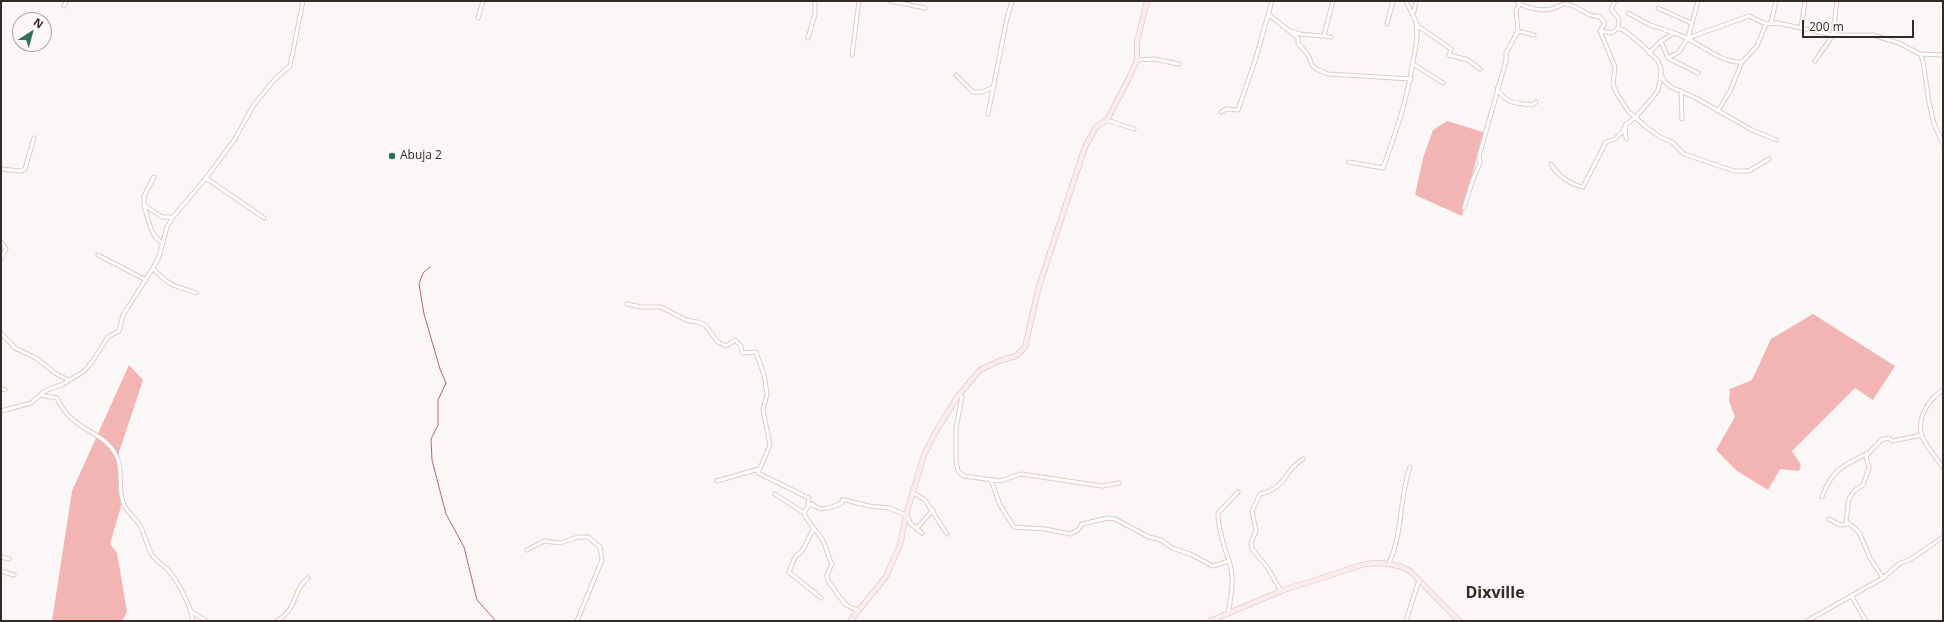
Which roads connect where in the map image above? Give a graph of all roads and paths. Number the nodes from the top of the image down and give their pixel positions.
1 (66, 1) edge
2 (303, 1) edge
3 (483, 1) edge
4 (815, 1) edge
5 (859, 1) edge
6 (890, 1) edge
7 (1012, 1) edge
8 (1147, 1) edge
9 (1272, 1) edge
10 (1333, 1) edge
11 (1393, 1) edge
12 (1406, 1) edge
13 (1416, 1) edge
14 (1516, 1) edge
15 (1615, 1) edge
16 (1698, 1) edge
17 (1776, 1) edge
18 (1837, 1) edge
19 (1564, 2) edge
20 (1805, 2) dead end
21 (905, 3) edge
22 (1520, 4) junction
23 (64, 6) dead end
24 (925, 8) dead end
25 (1658, 8) dead end
26 (1414, 11) dead end
27 (1628, 13) dead end
28 (1269, 15) junction
29 (478, 18) dead end
30 (1416, 23) junction
31 (1771, 23) junction
32 (1387, 24) dead end
33 (1691, 24) junction
34 (1766, 24) junction
35 (1618, 28) junction
36 (1801, 28) junction
37 (1288, 30) junction
38 (1518, 31) junction
39 (1600, 31) junction
40 (1674, 33) junction
41 (1834, 34) junction
42 (1324, 35) junction
43 (1534, 35) dead end
44 (1331, 37) dead end
45 (808, 38) dead end
46 (1688, 38) junction
47 (1660, 41) junction
48 (1649, 53) junction
49 (1920, 54) junction
50 (852, 55) dead end
51 (1943, 55) edge
52 (1668, 58) junction
53 (1136, 60) junction
54 (1815, 61) dead end
55 (1742, 62) junction
56 (1179, 64) dead end
57 (1413, 64) junction
58 (1480, 69) dead end
59 (1698, 73) dead end
60 (956, 75) dead end
61 (1661, 75) junction
62 (1411, 79) junction
63 (1443, 83) dead end
64 (994, 87) junction
65 (1497, 88) junction
66 (1681, 91) junction
67 (1536, 102) dead end
68 (1718, 111) junction
69 (1221, 112) dead end
70 (988, 114) dead end
71 (1635, 118) junction
72 (1682, 119) dead end
73 (1106, 120) junction
74 (1626, 124) junction
75 (1134, 129) dead end
76 (34, 138) dead end
77 (1628, 139) dead end
78 (1776, 140) dead end
79 (1943, 143) edge
80 (1769, 159) dead end
81 (1349, 162) dead end
82 (1551, 164) dead end
83 (1, 169) edge
84 (154, 177) dead end
85 (206, 178) junction
86 (144, 205) junction
87 (1464, 208) dead end
88 (162, 217) junction
89 (173, 218) junction
90 (264, 218) dead end
91 (167, 227) junction
92 (1, 242) edge
93 (162, 243) junction
94 (98, 256) dead end
95 (1, 258) edge
96 (154, 268) junction
97 (146, 280) junction
98 (196, 293) dead end
99 (627, 304) dead end
100 (1, 333) edge
101 (68, 380) junction
102 (1, 388) edge
103 (5, 390) dead end
104 (1943, 390) edge
105 (40, 396) junction
106 (958, 396) junction
107 (1, 411) edge
108 (1922, 435) junction
109 (1868, 453) junction
110 (1303, 459) dead end
111 (1410, 467) dead end
112 (1943, 468) edge
113 (759, 469) junction
114 (991, 480) junction
115 (717, 481) dead end
116 (1119, 483) dead end
117 (912, 492) junction
118 (1238, 492) dead end
119 (775, 494) dead end
120 (1822, 497) dead end
121 (808, 506) junction
122 (932, 510) junction
123 (804, 513) junction
124 (907, 513) junction
125 (1829, 519) dead end
126 (1848, 524) junction
127 (814, 528) junction
128 (916, 528) junction
129 (922, 534) dead end
130 (947, 534) dead end
131 (1943, 537) edge
132 (527, 550) dead end
133 (1, 557) edge
134 (9, 559) dead end
135 (1229, 562) junction
136 (1389, 563) junction
137 (1, 571) edge
138 (14, 575) dead end
139 (308, 578) dead end
140 (1883, 578) junction
141 (1419, 579) junction
142 (1281, 592) junction
143 (1852, 596) junction
144 (822, 598) dead end
145 (189, 607) junction
146 (859, 610) junction
147 (1228, 614) junction
148 (193, 621) edge
149 (206, 621) edge
150 (277, 621) edge
151 (577, 621) edge
152 (850, 621) edge
153 (1210, 621) edge
154 (1406, 621) edge
155 (1459, 621) edge
156 (1807, 621) edge
157 (1866, 621) edge

1 - 23 street
2 - 85 street
3 - 29 street
4 - 45 street
5 - 50 street
6 - 21 street
7 - 64 street
8 - 53 main road
9 - 28 street
10 - 42 street
11 - 32 street
12 - 30 street
13 - 26 street
14 - 22 street
15 - 35 street
16 - 33 street
17 - 31 street
18 - 41 street
19 - 22 street
19 - 39 street
20 - 36 street
21 - 24 street
22 - 38 street
25 - 33 street
27 - 40 street
28 - 37 street
28 - 69 street
30 - 57 street
30 - 58 street
31 - 34 street
31 - 36 street
33 - 46 street
34 - 46 street
34 - 55 street
35 - 39 street
35 - 48 street
36 - 41 street
37 - 42 street
37 - 62 street
38 - 43 street
38 - 65 street
39 - 71 street
40 - 46 street
40 - 47 street
41 - 49 street
41 - 54 street
42 - 44 street
46 - 52 street
46 - 55 street
47 - 48 street
47 - 52 street
48 - 61 street
49 - 51 street
49 - 79 street
52 - 59 street
53 - 56 street
53 - 73 main road
55 - 68 street
57 - 62 street
57 - 63 street
60 - 64 street
61 - 66 street
61 - 71 street
62 - 81 street
64 - 70 street
65 - 67 street
65 - 87 street
66 - 68 street
66 - 72 street
68 - 78 street
71 - 74 street
71 - 80 street
73 - 75 street
73 - 106 main road
74 - 77 street
74 - 82 street
76 - 83 street
84 - 86 street
85 - 89 street
85 - 90 street
86 - 88 street
86 - 93 street
88 - 89 street
88 - 91 street
89 - 91 street
91 - 93 street
92 - 95 street
93 - 96 street
94 - 97 street
96 - 97 street
96 - 98 street
97 - 101 street
99 - 113 street
100 - 101 street
101 - 105 street
102 - 103 street
104 - 108 street
105 - 107 street
105 - 145 street
106 - 114 street
106 - 117 main road
108 - 109 street
108 - 112 street
109 - 120 street
109 - 126 street
110 - 142 street
111 - 136 street
113 - 115 street
113 - 121 street
114 - 116 street
114 - 135 street
117 - 122 street
117 - 124 main road
118 - 135 street
119 - 123 street
121 - 123 street
121 - 124 street
122 - 128 street
122 - 130 street
123 - 127 street
124 - 128 street
124 - 146 main road
125 - 126 street
126 - 140 street
127 - 144 street
127 - 146 street
128 - 129 street
131 - 140 street
132 - 151 street
133 - 134 street
135 - 147 street
136 - 141 main road
136 - 142 main road
137 - 138 street
139 - 150 street
140 - 143 street
141 - 154 street
141 - 155 main road
142 - 147 main road
143 - 156 street
143 - 157 street
145 - 148 street
145 - 149 street
146 - 152 main road
147 - 153 main road

